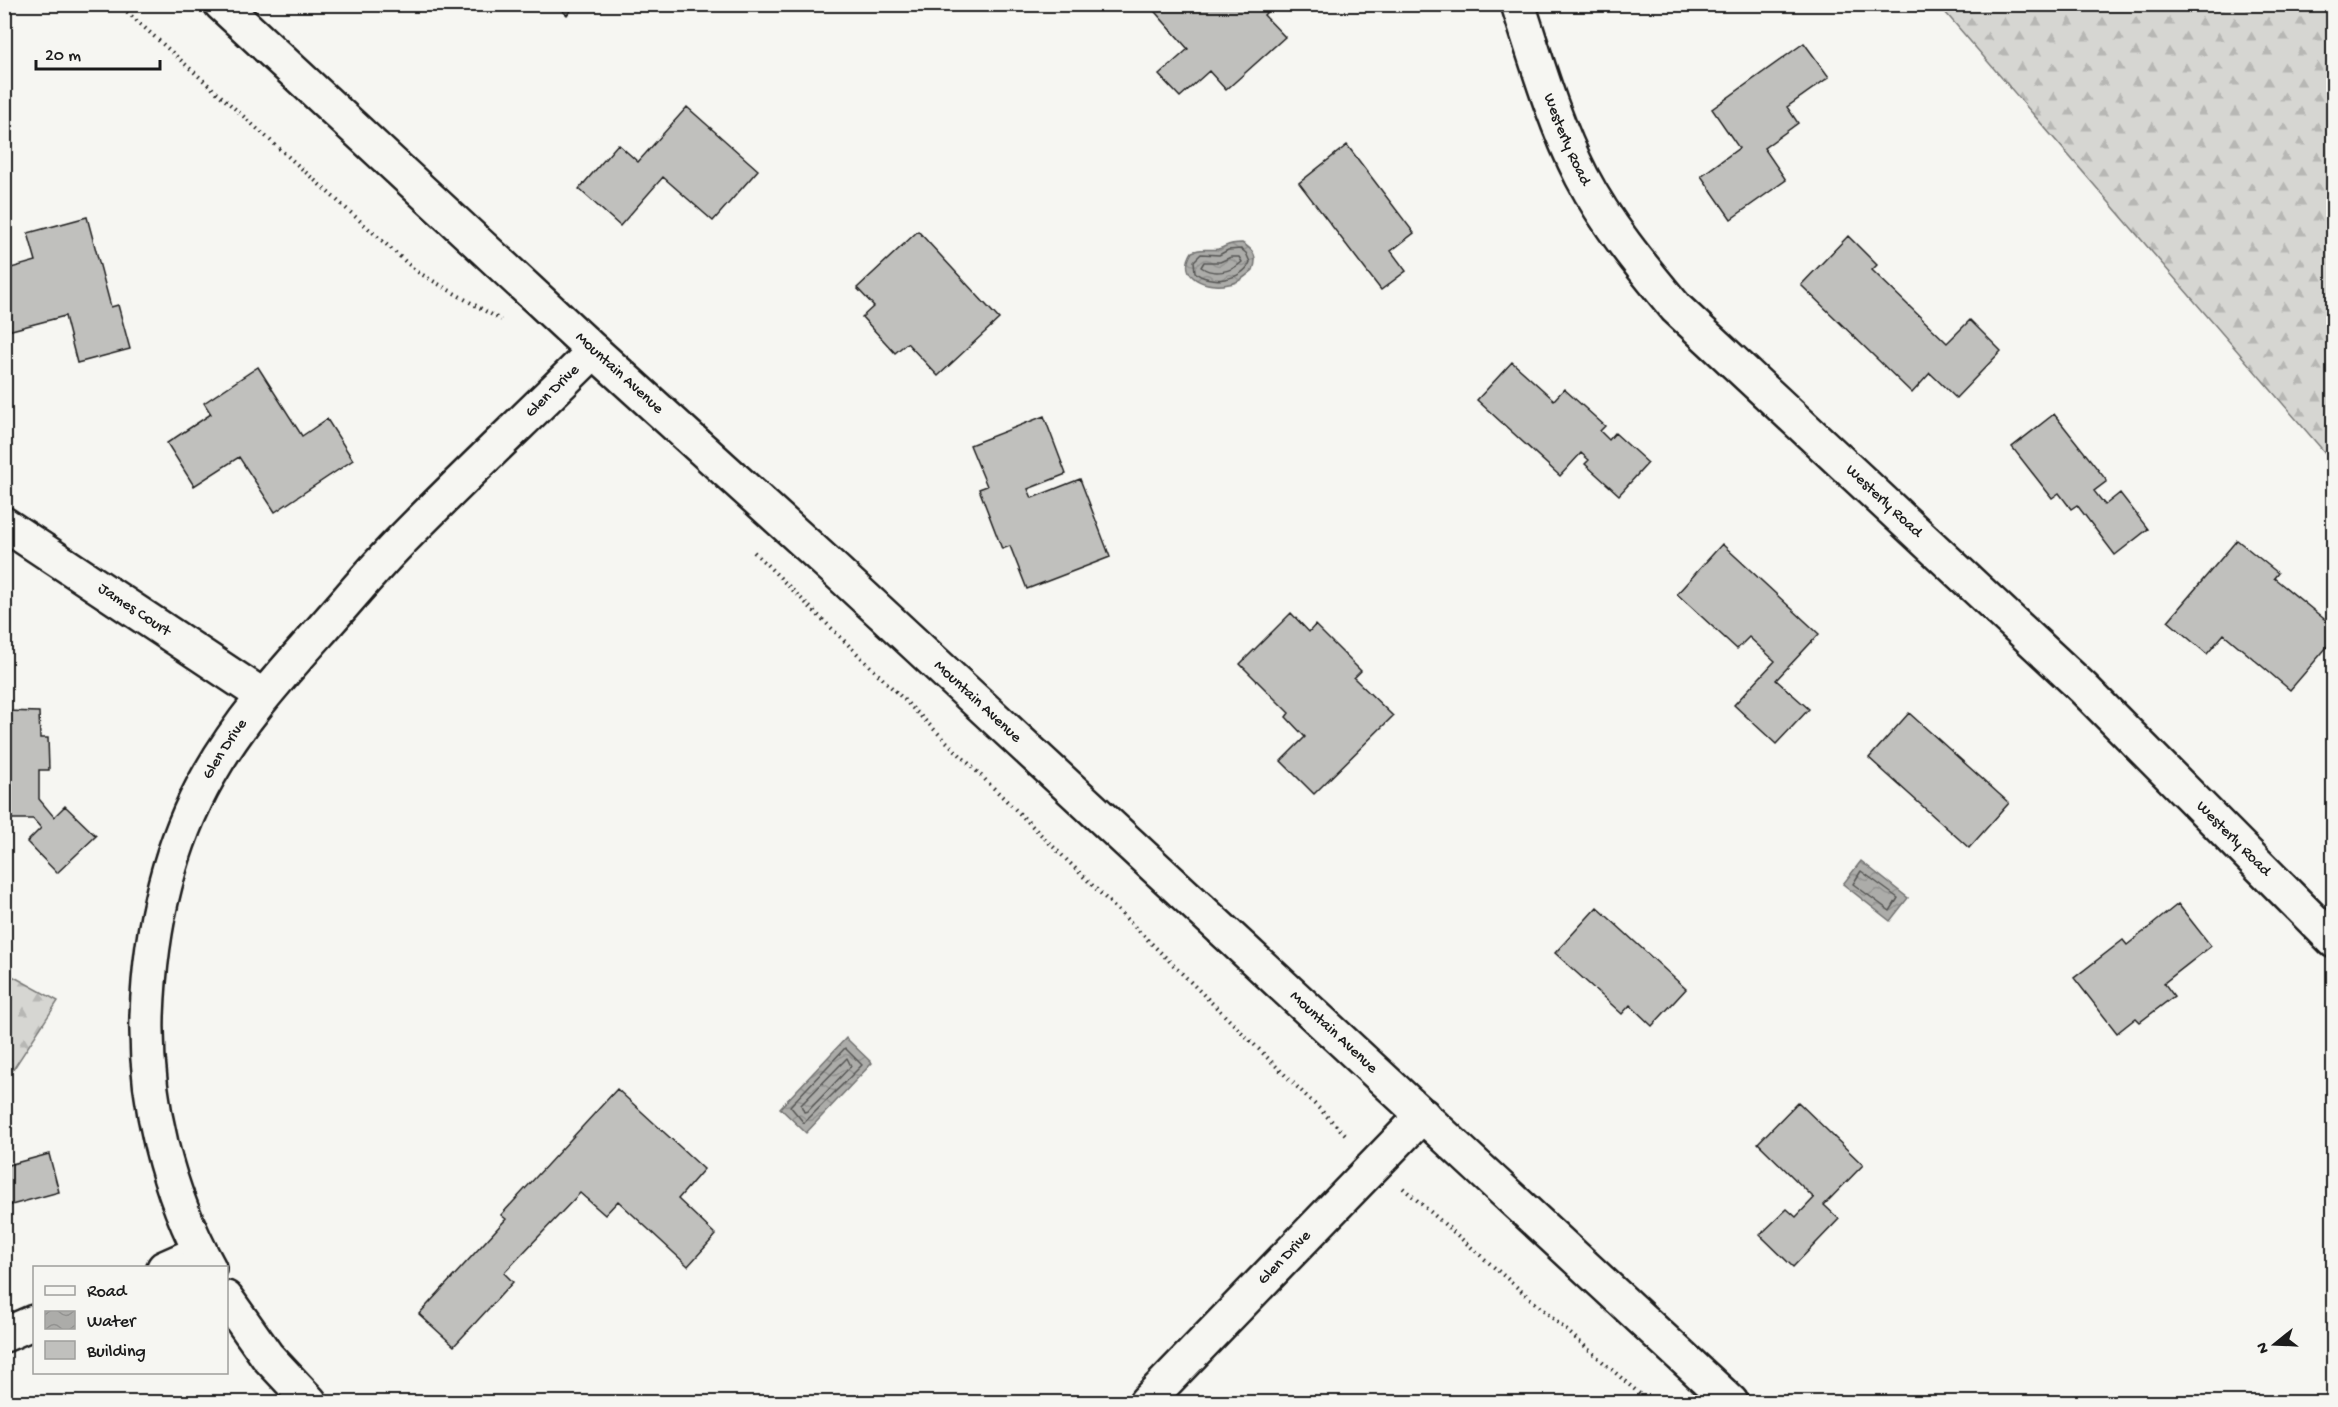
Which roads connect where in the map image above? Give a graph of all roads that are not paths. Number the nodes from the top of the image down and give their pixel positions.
1 (221, 4) edge
2 (1518, 4) edge
3 (594, 351) junction
4 (4, 524) edge
5 (263, 696) junction
6 (2334, 941) edge
7 (1423, 1115) junction
8 (205, 1260) edge
9 (174, 1266) edge
10 (228, 1301) edge
11 (33, 1322) edge
12 (4, 1335) edge
13 (310, 1402) edge
14 (1146, 1402) edge
15 (1731, 1402) edge

1 - 3 street, Mountain Avenue
2 - 6 street, Westerly Road
3 - 5 street, Glen Drive
3 - 7 street, Mountain Avenue
4 - 5 street, James Court
5 - 8 street, Glen Drive
7 - 14 street, Glen Drive
7 - 15 street, Mountain Avenue
8 - 9 street
10 - 13 street
11 - 12 street

